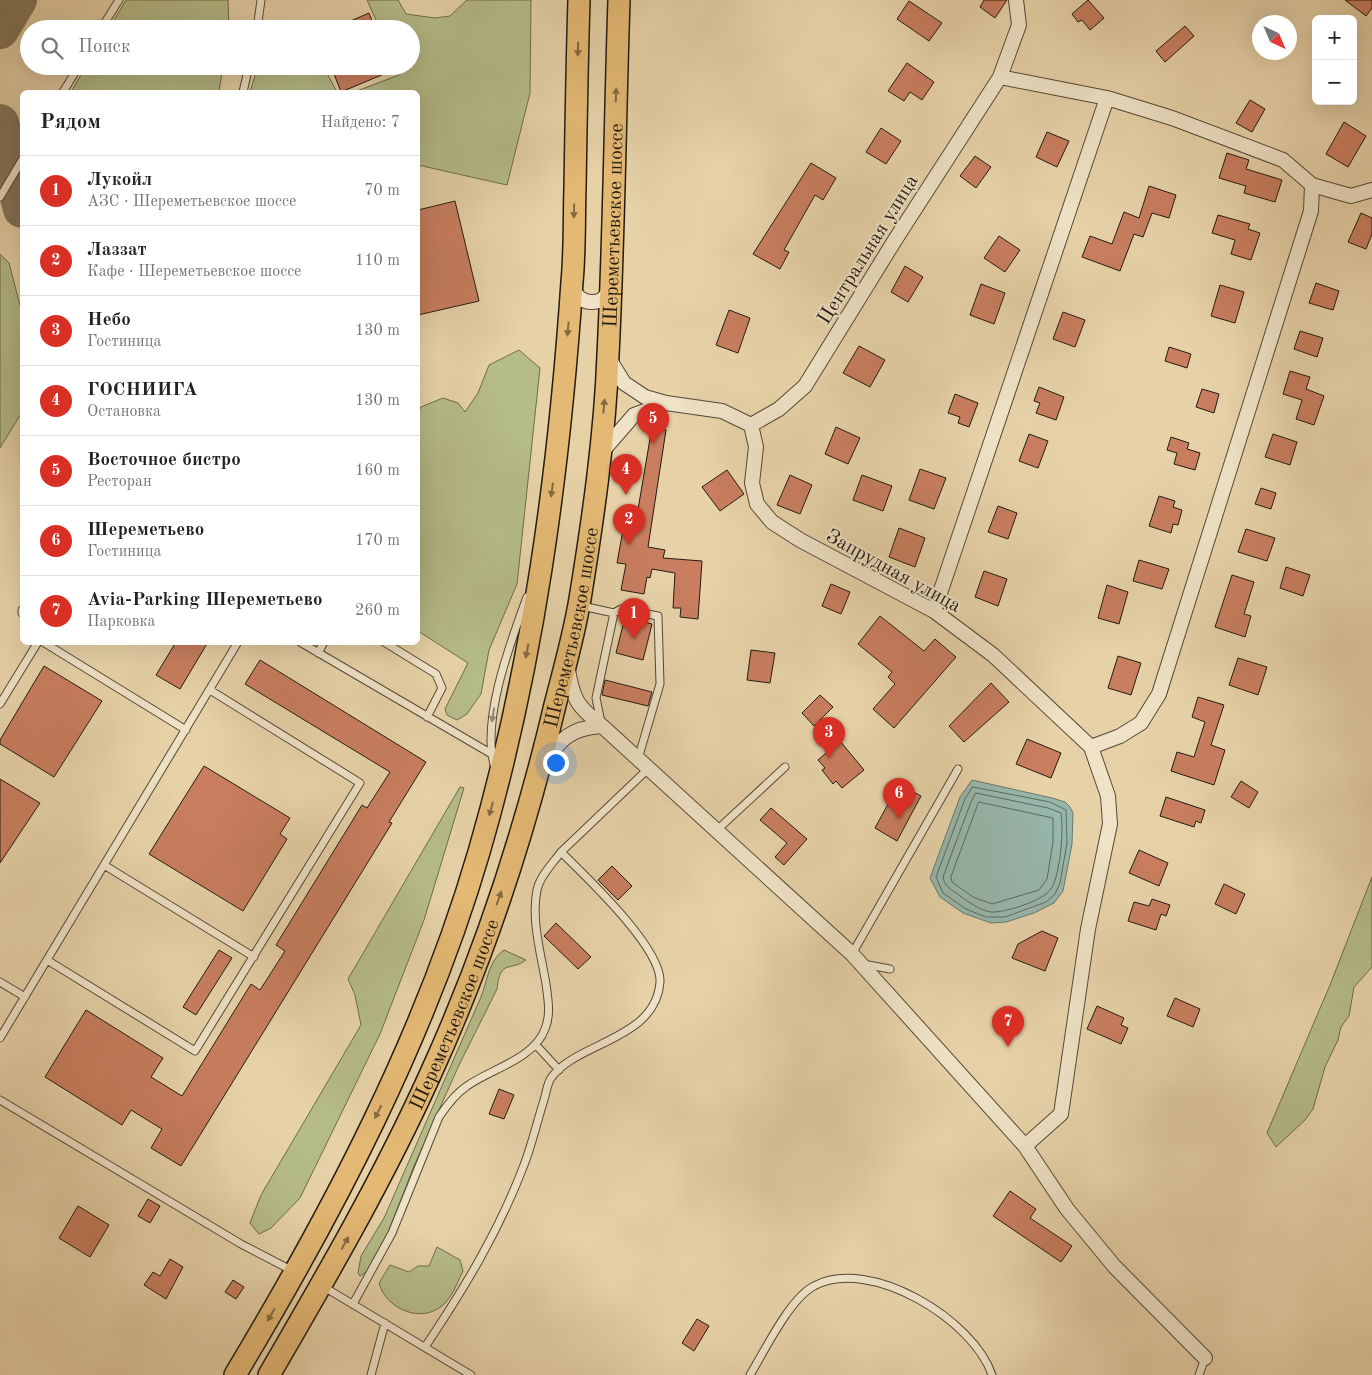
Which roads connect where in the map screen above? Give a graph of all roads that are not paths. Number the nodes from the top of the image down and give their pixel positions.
1 (119, 0) edge
2 (261, 0) edge
3 (579, 0) edge
4 (619, 0) edge
5 (1016, 0) edge
6 (107, 20) edge
7 (258, 20) edge
8 (73, 75) edge
9 (247, 75) edge
10 (1000, 77) junction
11 (64, 90) edge
12 (243, 90) edge
13 (1107, 98) junction
14 (20, 163) edge
15 (1312, 185) junction
16 (1372, 190) edge
17 (0, 197) edge
18 (573, 280) junction
19 (610, 284) junction
20 (608, 357) junction
21 (666, 403) junction
22 (750, 425) junction
23 (600, 454) junction
24 (544, 552) junction
25 (579, 605) junction
26 (934, 611) junction
27 (614, 613) junction
28 (36, 645) edge
29 (48, 645) edge
30 (236, 645) edge
31 (305, 645) edge
32 (322, 645) edge
33 (389, 645) edge
34 (318, 653) junction
35 (566, 659) junction
36 (210, 690) junction
37 (0, 704) edge
38 (427, 717) junction
39 (602, 726) junction
40 (186, 730) junction
41 (1091, 747) junction
42 (490, 753) junction
43 (643, 764) junction
44 (785, 767) dead end
45 (540, 768) junction
46 (958, 769) dead end
47 (499, 781) junction
48 (717, 830) junction
49 (561, 852) junction
50 (104, 865) junction
51 (254, 956) junction
52 (856, 959) junction
53 (47, 960) junction
54 (890, 969) dead end
55 (0, 982) edge
56 (25, 997) junction
57 (0, 1038) edge
58 (536, 1044) junction
59 (559, 1070) junction
60 (0, 1100) edge
61 (1025, 1146) junction
62 (295, 1272) junction
63 (322, 1285) junction
64 (353, 1304) junction
65 (385, 1323) junction
66 (425, 1347) junction
67 (1205, 1358) joint
68 (235, 1375) edge
69 (269, 1375) edge
70 (372, 1375) edge
71 (471, 1375) edge
72 (750, 1375) edge
73 (992, 1375) edge
74 (1199, 1375) edge

1 - 6 lane
2 - 7 lane
3 -> 18 main road, Шереметьевское шоссе
19 -> 4 main road, Шереметьевское шоссе
5 - 10 street, Центральная улица
8 - 11 lane
9 - 12 lane
10 - 13 street
10 - 22 street, Центральная улица
13 - 15 street
13 - 26 street
14 - 17 lane
15 - 16 street
15 - 41 street
18 - 19 street
18 -> 24 main road, Шереметьевское шоссе
19 - 20 main road, Шереметьевское шоссе
20 - 21 street
23 -> 20 main road, Шереметьевское шоссе
21 - 22 street
21 - 23 street
22 - 26 street, Запрудная улица
23 - 25 main road, Шереметьевское шоссе
24 -> 42 lane
24 -> 47 main road, Шереметьевское шоссе
25 - 27 lane
25 - 35 main road, Шереметьевское шоссе
26 - 41 street, Запрудная улица
27 - 39 lane
27 - 43 lane
28 - 37 lane
29 - 40 lane
30 - 36 lane
31 - 34 lane
32 - 34 lane
33 - 38 lane
34 - 38 lane
35 - 39 street
35 - 45 main road, Шереметьевское шоссе
36 - 40 lane
36 - 51 lane
38 - 42 lane
39 - 43 street
39 - 45 street
40 - 50 lane
41 - 61 street
42 - 47 lane
43 - 48 street
43 - 49 lane
44 - 48 lane
63 -> 45 main road, Шереметьевское шоссе
46 - 52 lane
47 -> 62 main road, Шереметьевское шоссе
48 - 52 street
49 - 58 lane
49 - 59 lane
50 - 51 lane
50 - 53 lane
51 - 53 lane
52 - 54 lane
52 - 61 street
53 - 56 lane
55 - 56 lane
56 - 57 lane
58 - 59 lane
58 - 64 lane
59 - 66 lane
60 - 62 lane
61 - 67 street
62 -> 68 main road, Шереметьевское шоссе
63 - 64 lane
63 - 69 main road, Шереметьевское шоссе
64 - 65 lane
65 - 66 lane
65 - 70 lane
66 - 71 lane
67 - 74 lane
72 - 73 lane

